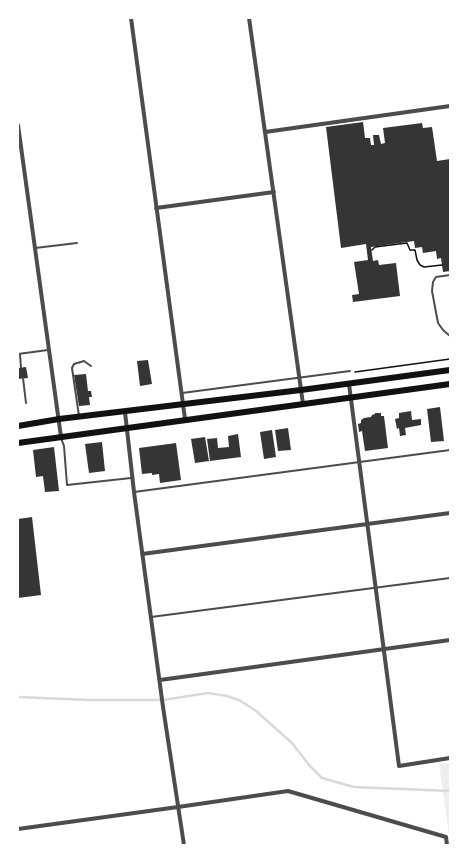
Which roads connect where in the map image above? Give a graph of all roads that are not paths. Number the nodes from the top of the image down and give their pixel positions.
1 (130, 18) edge
2 (249, 18) edge
3 (450, 106) edge
4 (18, 125) edge
5 (265, 132) junction
6 (274, 192) junction
7 (156, 208) junction
8 (76, 243) dead end
9 (35, 248) junction
10 (450, 275) edge
11 (450, 336) edge
12 (49, 350) junction
13 (19, 354) edge
14 (91, 366) dead end
15 (21, 368) dead end
16 (450, 370) edge
17 (350, 371) dead end
18 (22, 378) dead end
19 (298, 378) junction
20 (349, 384) junction
21 (450, 384) edge
22 (300, 390) junction
23 (182, 393) junction
24 (351, 397) junction
25 (26, 403) dead end
26 (183, 404) junction
27 (303, 404) junction
28 (125, 412) junction
29 (79, 417) junction
30 (59, 419) junction
31 (185, 420) junction
32 (18, 426) edge
33 (127, 428) junction
34 (61, 437) junction
35 (18, 443) edge
36 (450, 450) edge
37 (360, 462) junction
38 (132, 478) junction
39 (134, 492) junction
40 (450, 513) edge
41 (368, 524) junction
42 (142, 554) junction
43 (450, 578) edge
44 (376, 588) junction
45 (151, 617) junction
46 (450, 640) edge
47 (384, 648) junction
48 (160, 680) junction
49 (450, 758) edge
50 (178, 807) junction
51 (18, 829) edge
52 (184, 845) edge
53 (447, 845) edge

1 - 7 street
2 - 5 street
3 - 5 street
4 - 9 street
5 - 6 street
6 - 7 street
6 - 19 street
7 - 23 street
8 - 9 lane
9 - 12 street
10 - 11 lane
12 - 13 lane
12 - 30 street
13 - 15 lane
14 - 29 lane
16 - 20 main road
17 - 19 lane
18 - 25 lane
19 - 22 street
19 - 23 lane
20 - 22 main road
20 - 24 street
21 - 24 main road
22 - 26 main road
22 - 27 street
23 - 26 street
24 - 27 main road
24 - 37 street
26 - 28 main road
26 - 31 street
27 - 31 main road
28 - 29 main road
28 - 33 street
29 - 30 main road
30 - 32 main road
30 - 34 street
31 - 33 main road
33 - 34 main road
33 - 38 street
34 - 35 main road
34 - 38 lane
36 - 37 lane
37 - 39 lane
37 - 41 street
38 - 39 street
39 - 42 street
40 - 41 street
41 - 42 street
41 - 44 street
42 - 45 street
43 - 44 lane
44 - 45 lane
44 - 47 street
45 - 48 street
46 - 47 street
47 - 48 street
47 - 49 street
48 - 50 street
50 - 51 street
50 - 52 street
50 - 53 street

